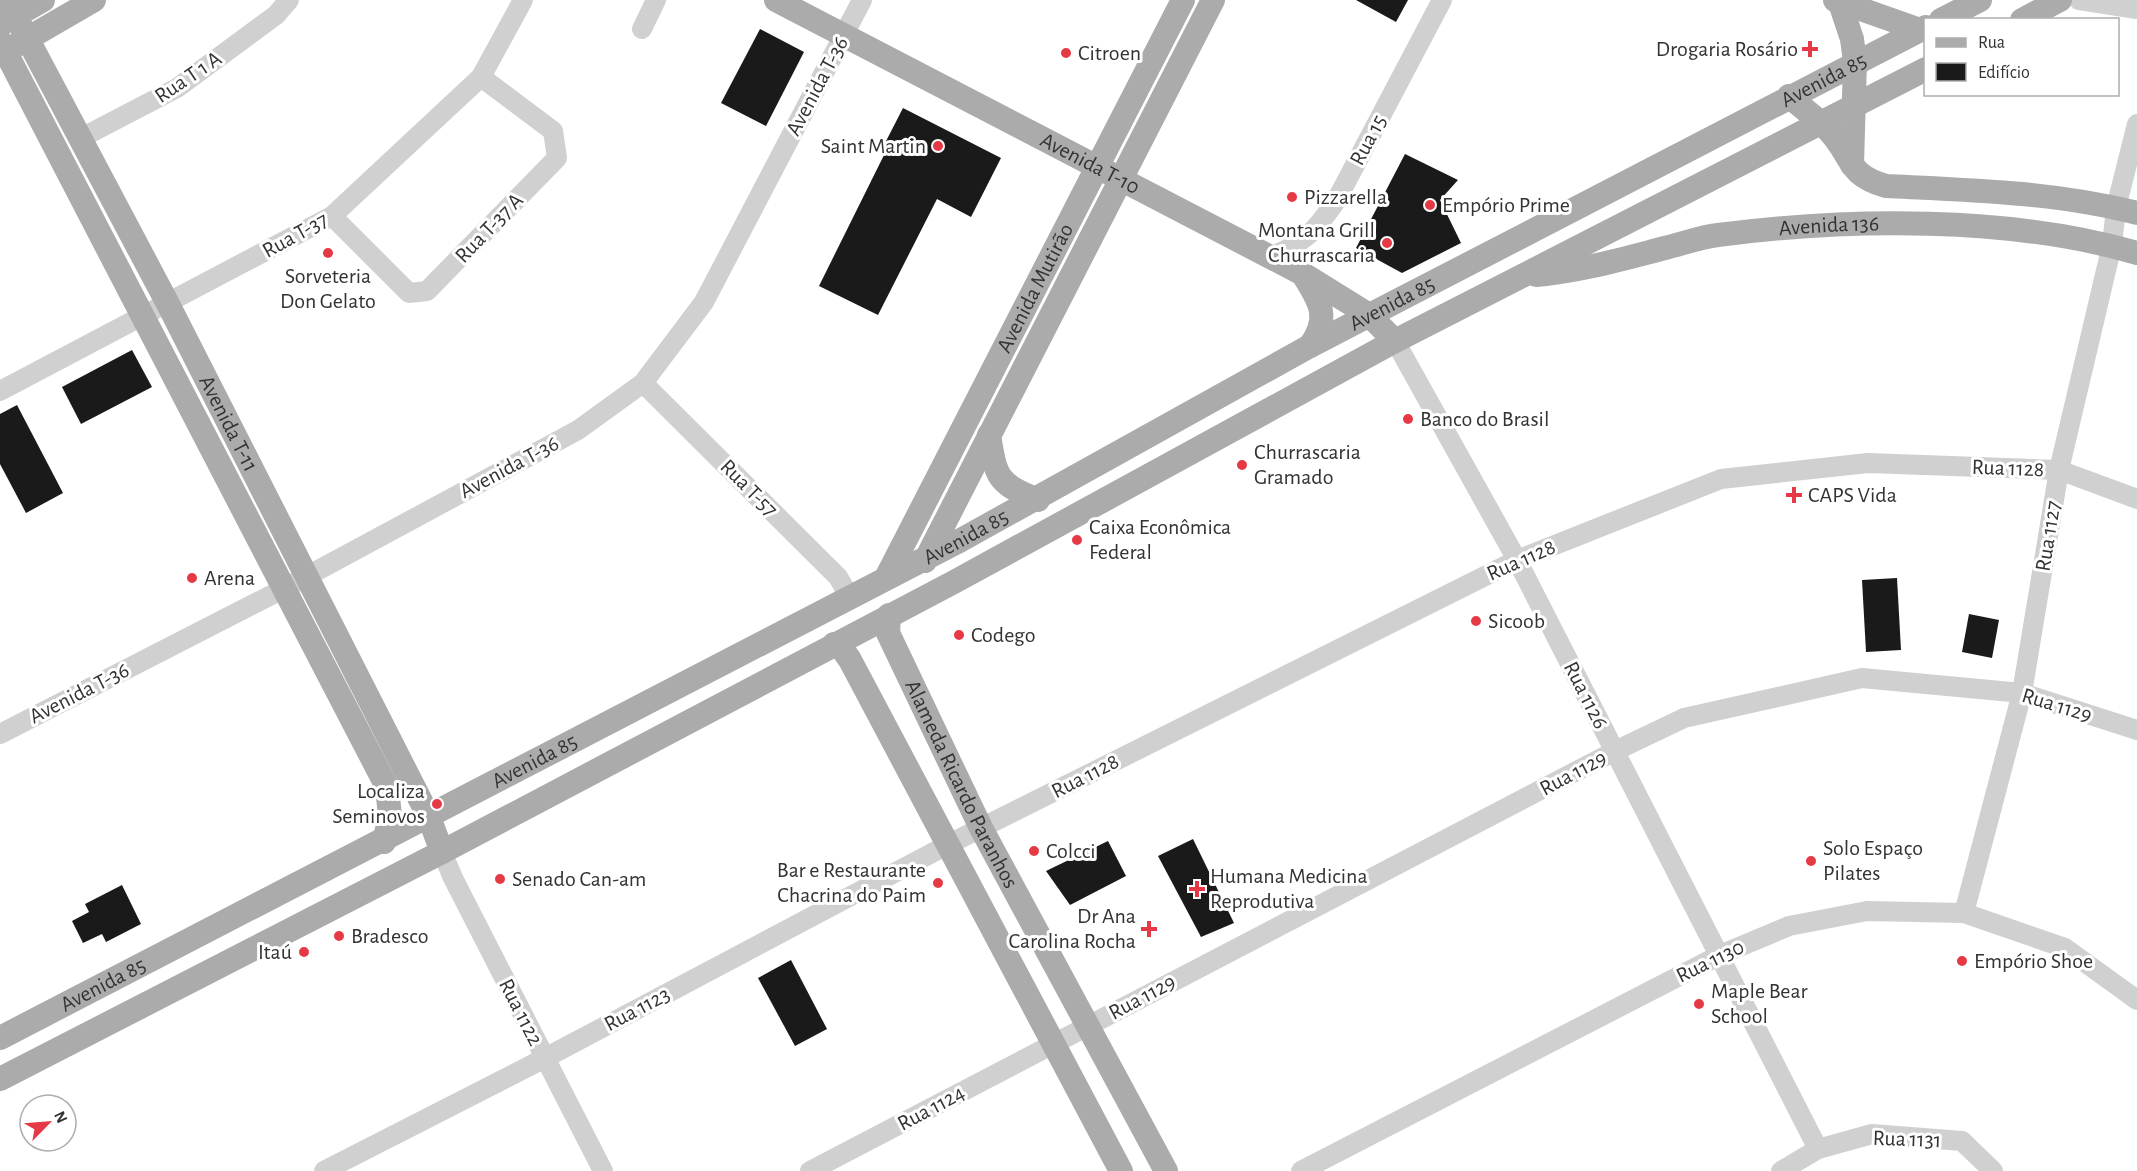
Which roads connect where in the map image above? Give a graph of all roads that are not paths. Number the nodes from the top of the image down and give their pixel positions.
1 (43, 0) edge
2 (94, 0) edge
3 (289, 0) edge
4 (523, 0) edge
5 (656, 0) edge
6 (776, 0) edge
7 (862, 0) edge
8 (1184, 0) edge
9 (1213, 0) edge
10 (1442, 0) edge
11 (1980, 0) edge
12 (2060, 0) edge
13 (2079, 0) edge
14 (1837, 1) edge
15 (2137, 9) edge
16 (7, 14) edge
17 (1943, 18) edge
18 (2026, 18) edge
19 (1924, 24) edge
20 (1924, 28) edge
21 (642, 29) dead end
22 (846, 30) junction
23 (28, 40) junction
24 (2, 49) edge
25 (1855, 62) junction
26 (1924, 70) edge
27 (481, 77) junction
28 (1789, 96) junction
29 (1856, 104) junction
30 (1820, 123) junction
31 (2137, 124) edge
32 (78, 139) junction
33 (1095, 167) junction
34 (1853, 168) junction
35 (1120, 180) junction
36 (2127, 210) edge
37 (332, 216) junction
38 (2112, 245) junction
39 (2137, 253) edge
40 (1269, 257) junction
41 (1303, 274) junction
42 (1525, 276) junction
43 (168, 304) junction
44 (1370, 315) junction
45 (142, 318) junction
46 (1395, 341) junction
47 (1310, 346) junction
48 (643, 383) junction
49 (0, 391) edge
50 (989, 435) junction
51 (2059, 470) junction
52 (2137, 499) edge
53 (1038, 500) junction
54 (927, 558) junction
55 (1517, 560) junction
56 (307, 575) junction
57 (886, 578) junction
58 (285, 588) junction
59 (849, 597) junction
60 (889, 615) junction
61 (834, 644) junction
62 (2022, 693) junction
63 (2137, 730) edge
64 (0, 734) edge
65 (1615, 751) junction
66 (513, 814) junction
67 (429, 817) junction
68 (981, 828) junction
69 (384, 842) junction
70 (949, 844) junction
71 (442, 852) junction
72 (1964, 913) junction
73 (194, 938) junction
74 (1720, 954) junction
75 (2137, 1000) edge
76 (1087, 1026) junction
77 (0, 1038) edge
78 (1052, 1044) junction
79 (0, 1052) edge
80 (545, 1058) junction
81 (0, 1079) edge
82 (1818, 1149) junction
83 (324, 1171) edge
84 (603, 1171) edge
85 (810, 1171) edge
86 (1121, 1171) edge
87 (1166, 1171) edge
88 (1301, 1171) edge
89 (1781, 1171) edge
90 (1993, 1171) edge

1 - 16 main road
2 - 23 main road
3 - 32 street, Rua T 1 A
4 - 27 street, Rua T-37
5 - 21 street
6 - 22 main road, Avenida T-10
7 - 22 street, Avenida T-36
8 - 33 main road, Avenida Mutirão
9 - 35 main road, Avenida Mutirão
10 - 40 street, Rua 15
11 - 17 main road, Avenida 85
12 - 18 main road
13 - 15 street
14 - 19 main road
14 - 25 main road
16 - 23 main road, Avenida T-11
20 - 25 main road, Avenida 85
22 - 33 main road, Avenida T-10
22 - 48 street, Avenida T-36
23 - 24 main road
23 - 32 main road, Avenida T-11
24 - 45 main road, Avenida T-11
25 - 28 main road, Avenida 85
25 - 29 main road
26 - 29 main road, Avenida 85
27 - 37 street, Rua T-37
27 - 37 street, Rua T-37 A
28 - 30 main road, Avenida 136
28 - 44 main road, Avenida 85
29 - 30 main road, Avenida 85
29 - 34 main road
30 - 34 main road, Avenida 136
30 - 42 main road, Avenida 85
31 - 36 street, Rua 1127
32 - 43 main road, Avenida T-11
33 - 35 main road, Avenida T-10
33 - 57 main road, Avenida Mutirão
34 - 36 main road, Avenida 136
35 - 40 main road, Avenida T-10
35 - 50 main road, Avenida Mutirão
36 - 38 street, Rua 1127
37 - 43 street, Rua T-37
38 - 39 main road, Avenida 136
38 - 42 main road, Avenida 136
38 - 51 street, Rua 1127
40 - 41 main road, Avenida T-10
41 - 44 main road, Avenida T-10
41 - 47 main road
42 - 46 main road, Avenida 85
43 - 45 street, Rua T-37
43 - 56 main road, Avenida T-11
44 - 46 main road, Avenida T-10
44 - 47 main road, Avenida 85
45 - 49 street, Rua T-37
45 - 58 main road, Avenida T-11
46 - 55 street, Rua 1126
46 - 60 main road, Avenida 85
47 - 53 main road, Avenida 85
48 - 56 street, Avenida T-36
48 - 59 street, Rua T-57
50 - 53 main road
50 - 54 main road, Avenida Mutirão
51 - 52 street, Rua 1128
51 - 55 street, Rua 1128
51 - 62 street, Rua 1127
53 - 54 main road, Avenida 85
54 - 57 main road, Avenida 85
54 - 66 main road, Avenida Mutirão
55 - 65 street, Rua 1126
55 - 68 street, Rua 1128
56 - 58 street, Avenida T-36
56 - 67 main road, Avenida T-11
57 - 59 main road, Avenida 85
58 - 64 street, Avenida T-36
58 - 69 main road, Avenida T-11
59 - 67 main road, Avenida 85
60 - 61 main road, Avenida 85
60 - 68 main road, Alameda Ricardo Paranhos
61 - 66 main road, Avenida 85
61 - 70 main road, Alameda Ricardo Paranhos
62 - 63 street, Rua 1129
62 - 65 street, Rua 1129
62 - 72 street, Rua 1127
65 - 74 street, Rua 1126
65 - 76 street, Rua 1129
66 - 71 main road, Avenida 85
67 - 69 main road, Avenida 85
67 - 71 main road, Avenida T-11
68 - 70 street, Rua 1128
68 - 76 main road, Alameda Ricardo Paranhos
69 - 71 main road
69 - 73 main road, Avenida 85
70 - 78 main road, Alameda Ricardo Paranhos
70 - 80 street, Rua 1123
71 - 80 street, Rua 1122
71 - 81 main road, Avenida 85
72 - 74 street, Rua 1130
72 - 75 street, Rua 1130
73 - 77 main road, Avenida 85
73 - 79 main road
74 - 82 street, Rua 1126
74 - 88 street, Rua 1130
76 - 78 street, Rua 1129
76 - 87 main road, Alameda Ricardo Paranhos
78 - 85 street, Rua 1124
78 - 86 main road, Alameda Ricardo Paranhos
80 - 83 street, Rua 1123
80 - 84 street, Rua 1122
82 - 89 street, Rua 1131
82 - 90 street, Rua 1131

